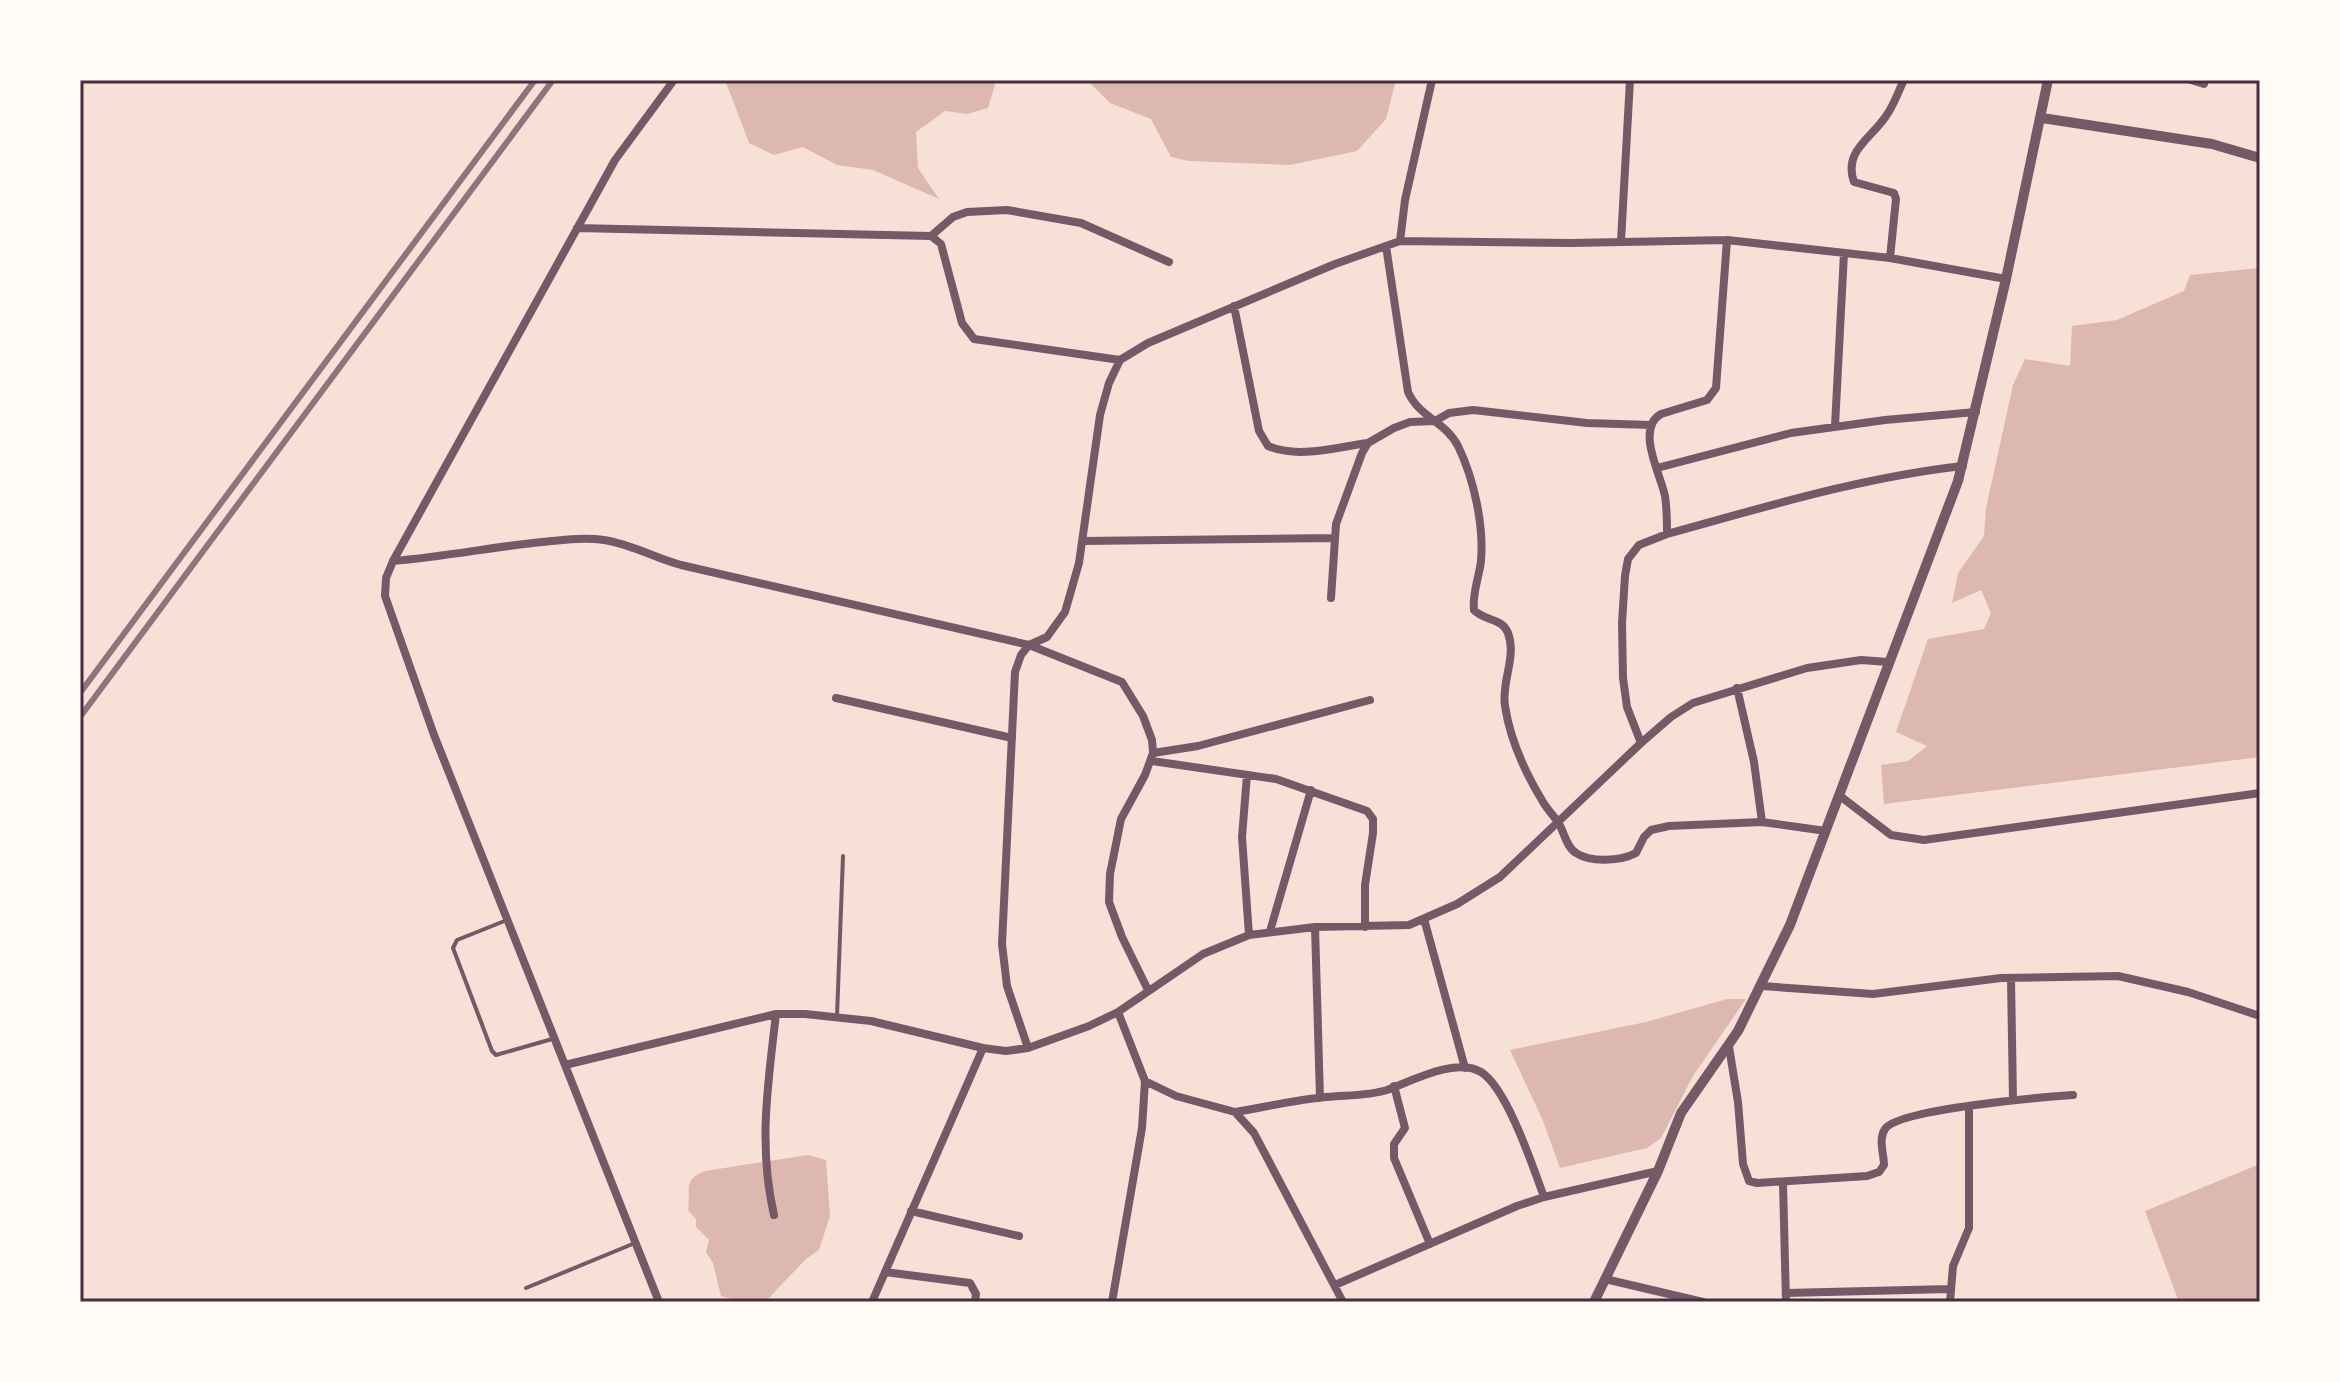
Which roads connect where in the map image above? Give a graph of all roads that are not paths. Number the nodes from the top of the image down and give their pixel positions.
1 (674, 80) edge
2 (1432, 80) edge
3 (1630, 80) edge
4 (1904, 80) edge
5 (2048, 80) edge
6 (2191, 80) edge
7 (2204, 84) dead end
8 (2042, 118) junction
9 (2260, 158) edge
10 (577, 228) junction
11 (931, 236) junction
12 (1727, 240) junction
13 (1400, 241) junction
14 (1621, 241) junction
15 (1386, 246) junction
16 (1844, 253) junction
17 (1890, 258) junction
18 (1169, 262) dead end
19 (2006, 279) junction
20 (1234, 306) junction
21 (1120, 360) junction
22 (1976, 412) junction
23 (1435, 421) junction
24 (1651, 425) junction
25 (1835, 426) junction
26 (1368, 443) junction
27 (1963, 466) junction
28 (1657, 468) junction
29 (1667, 534) junction
30 (1333, 538) junction
31 (1083, 541) junction
32 (393, 561) junction
33 (1331, 598) dead end
34 (1029, 645) junction
35 (1888, 662) junction
36 (1737, 688) junction
37 (836, 698) dead end
38 (1370, 700) dead end
39 (1012, 738) junction
40 (1641, 743) junction
41 (1153, 757) junction
42 (1247, 775) junction
43 (1311, 790) junction
44 (2260, 793) edge
45 (1840, 796) junction
46 (1558, 822) junction
47 (1762, 822) junction
48 (1826, 831) junction
49 (843, 856) dead end
50 (1424, 919) junction
51 (507, 920) junction
52 (1315, 927) junction
53 (1365, 927) junction
54 (1270, 931) junction
55 (1249, 935) junction
56 (2011, 978) junction
57 (1761, 986) junction
58 (1148, 990) junction
59 (1118, 1012) junction
60 (776, 1014) junction
61 (837, 1016) junction
62 (2260, 1016) edge
63 (555, 1038) junction
64 (1729, 1047) junction
65 (983, 1048) junction
66 (1028, 1048) junction
67 (565, 1065) junction
68 (1465, 1068) junction
69 (1145, 1081) junction
70 (1394, 1086) junction
71 (2073, 1095) dead end
72 (1320, 1098) junction
73 (2013, 1100) junction
74 (1969, 1107) junction
75 (1235, 1112) junction
76 (1658, 1171) junction
77 (1783, 1183) junction
78 (1544, 1197) junction
79 (911, 1211) junction
80 (774, 1215) dead end
81 (1019, 1236) dead end
82 (637, 1242) junction
83 (1430, 1244) junction
84 (885, 1272) junction
85 (1605, 1279) junction
86 (1335, 1285) junction
87 (526, 1288) dead end
88 (1949, 1289) junction
89 (1786, 1297) edge
90 (659, 1302) edge
91 (872, 1302) edge
92 (975, 1302) edge
93 (1112, 1302) edge
94 (1343, 1302) edge
95 (1594, 1302) edge
96 (1703, 1302) edge
97 (1950, 1302) edge

1 - 10 street
2 - 13 street
3 - 14 street
4 - 17 street
5 - 8 street
6 - 7 street
8 - 9 street
8 - 19 street
10 - 11 street
10 - 32 street
11 - 18 street
11 - 21 street
12 - 14 street
12 - 16 street
12 - 24 street
13 - 14 street
13 - 15 street
15 - 20 street
15 - 23 street
16 - 17 street
16 - 25 street
17 - 19 street
19 - 22 street
20 - 21 street
20 - 26 street
21 - 31 street
22 - 25 street
22 - 27 street
23 - 24 street
23 - 26 street
23 - 46 street
24 - 28 street
25 - 28 street
26 - 30 street
27 - 29 street
27 - 35 street
28 - 29 street
29 - 40 street
30 - 31 street
30 - 33 street
31 - 34 street
32 - 34 street
32 - 51 street
34 - 39 street
34 - 41 street
35 - 36 street
35 - 45 street
36 - 40 street
36 - 47 street
37 - 39 street
38 - 41 street
39 - 66 street
40 - 46 street
41 - 42 street
41 - 58 street
42 - 43 street
42 - 55 street
43 - 53 street
43 - 54 street
44 - 45 street
45 - 48 street
46 - 47 street
46 - 50 street
47 - 48 street
48 - 57 street
49 - 61 lane
50 - 53 street
50 - 68 street
51 - 63 street
51 - 63 lane
52 - 53 street
52 - 54 street
52 - 72 street
54 - 55 street
55 - 58 street
56 - 57 street
56 - 62 street
56 - 73 street
57 - 64 street
58 - 59 street
59 - 66 street
59 - 69 street
60 - 61 street
60 - 67 street
60 - 80 street
61 - 65 street
63 - 67 street
64 - 76 street
64 - 77 street
65 - 66 street
65 - 79 street
67 - 82 street
68 - 70 street
68 - 78 street
69 - 75 street
69 - 93 street
70 - 72 street
70 - 83 street
71 - 73 street
72 - 75 street
73 - 74 street
74 - 77 street
74 - 88 street
75 - 86 street
76 - 78 street
76 - 85 street
77 - 89 street
78 - 83 street
79 - 81 street
79 - 84 street
82 - 87 lane
82 - 90 street
83 - 86 street
84 - 91 street
84 - 92 street
85 - 95 street
85 - 96 street
86 - 94 street
88 - 89 street
88 - 97 street

